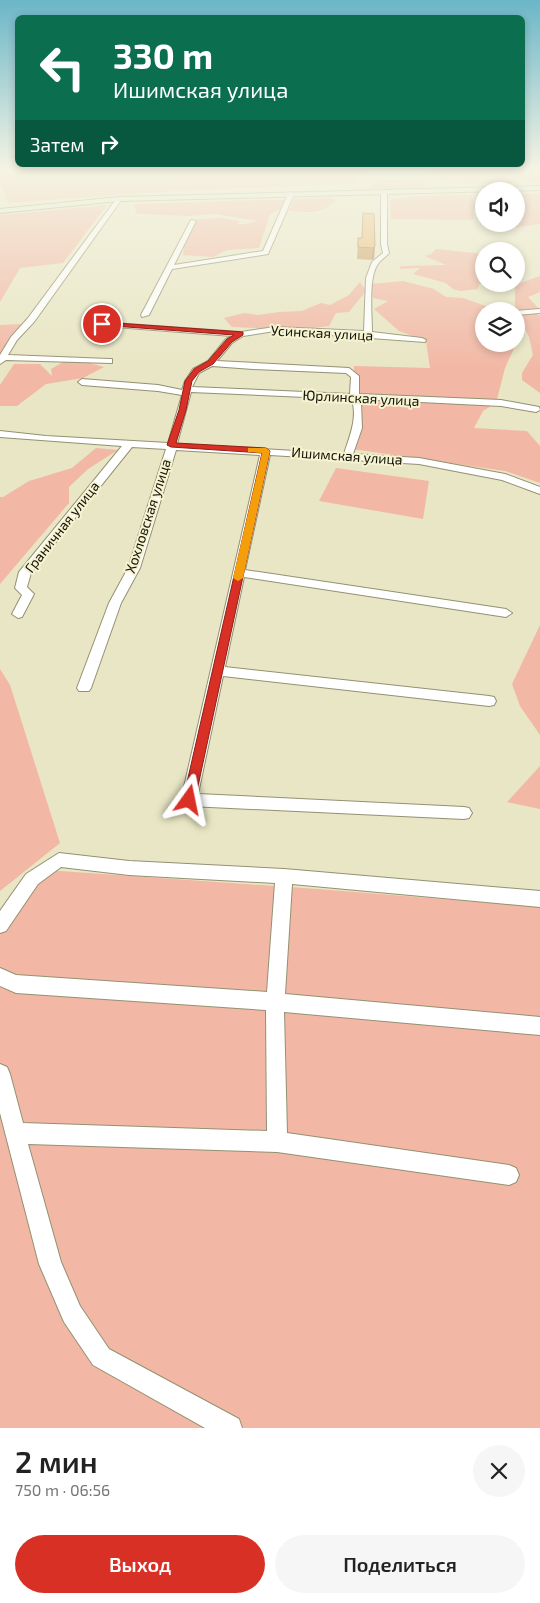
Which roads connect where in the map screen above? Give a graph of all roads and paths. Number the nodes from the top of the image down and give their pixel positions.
1 (93, 236) edge
2 (186, 236) edge
3 (273, 236) edge
4 (384, 236) edge
5 (171, 267) junction
6 (540, 311) edge
7 (525, 312) edge
8 (145, 315) dead end
9 (102, 324) dead end
10 (241, 334) junction
11 (368, 334) junction
12 (422, 340) dead end
13 (2, 360) edge
14 (109, 362) dead end
15 (211, 363) junction
16 (82, 382) dead end
17 (186, 391) junction
18 (354, 398) junction
19 (536, 409) dead end
20 (0, 434) edge
21 (129, 444) junction
22 (171, 445) junction
23 (266, 451) junction
24 (348, 456) junction
25 (540, 491) edge
26 (239, 572) junction
27 (506, 613) dead end
28 (18, 614) dead end
29 (218, 671) junction
30 (84, 688) dead end
31 (489, 701) dead end
32 (464, 813) dead end
33 (284, 876) junction
34 (540, 899) edge
35 (0, 925) edge
36 (0, 977) edge
37 (275, 1002) junction
38 (540, 1026) edge
39 (0, 1074) edge
40 (16, 1132) junction
41 (276, 1142) junction
42 (509, 1175) dead end
43 (230, 1428) edge

1 - 13 street
2 - 5 street
3 - 5 street
4 - 11 street
5 - 8 street
6 - 7 street
9 - 10 street, Усинская улица
10 - 11 street, Усинская улица
10 - 15 street, Хохловская улица
11 - 12 street, Усинская улица
13 - 14 street
15 - 17 street, Хохловская улица
15 - 18 street
16 - 17 street, Юрлинская улица
17 - 18 street, Юрлинская улица
17 - 22 street, Хохловская улица
18 - 19 street, Юрлинская улица
18 - 24 street
20 - 21 street, Ишимская улица
21 - 22 street, Ишимская улица
21 - 28 street, Граничная улица
22 - 23 street, Ишимская улица
22 - 30 street, Хохловская улица
23 - 24 street, Ишимская улица
23 - 26 street
24 - 25 street, Ишимская улица
26 - 27 street
26 - 29 street
29 - 31 street
29 - 32 street
33 - 34 street
33 - 35 street
33 - 37 street
36 - 37 street
37 - 38 street
37 - 41 street
39 - 40 street
40 - 41 street
40 - 43 street
41 - 42 street

